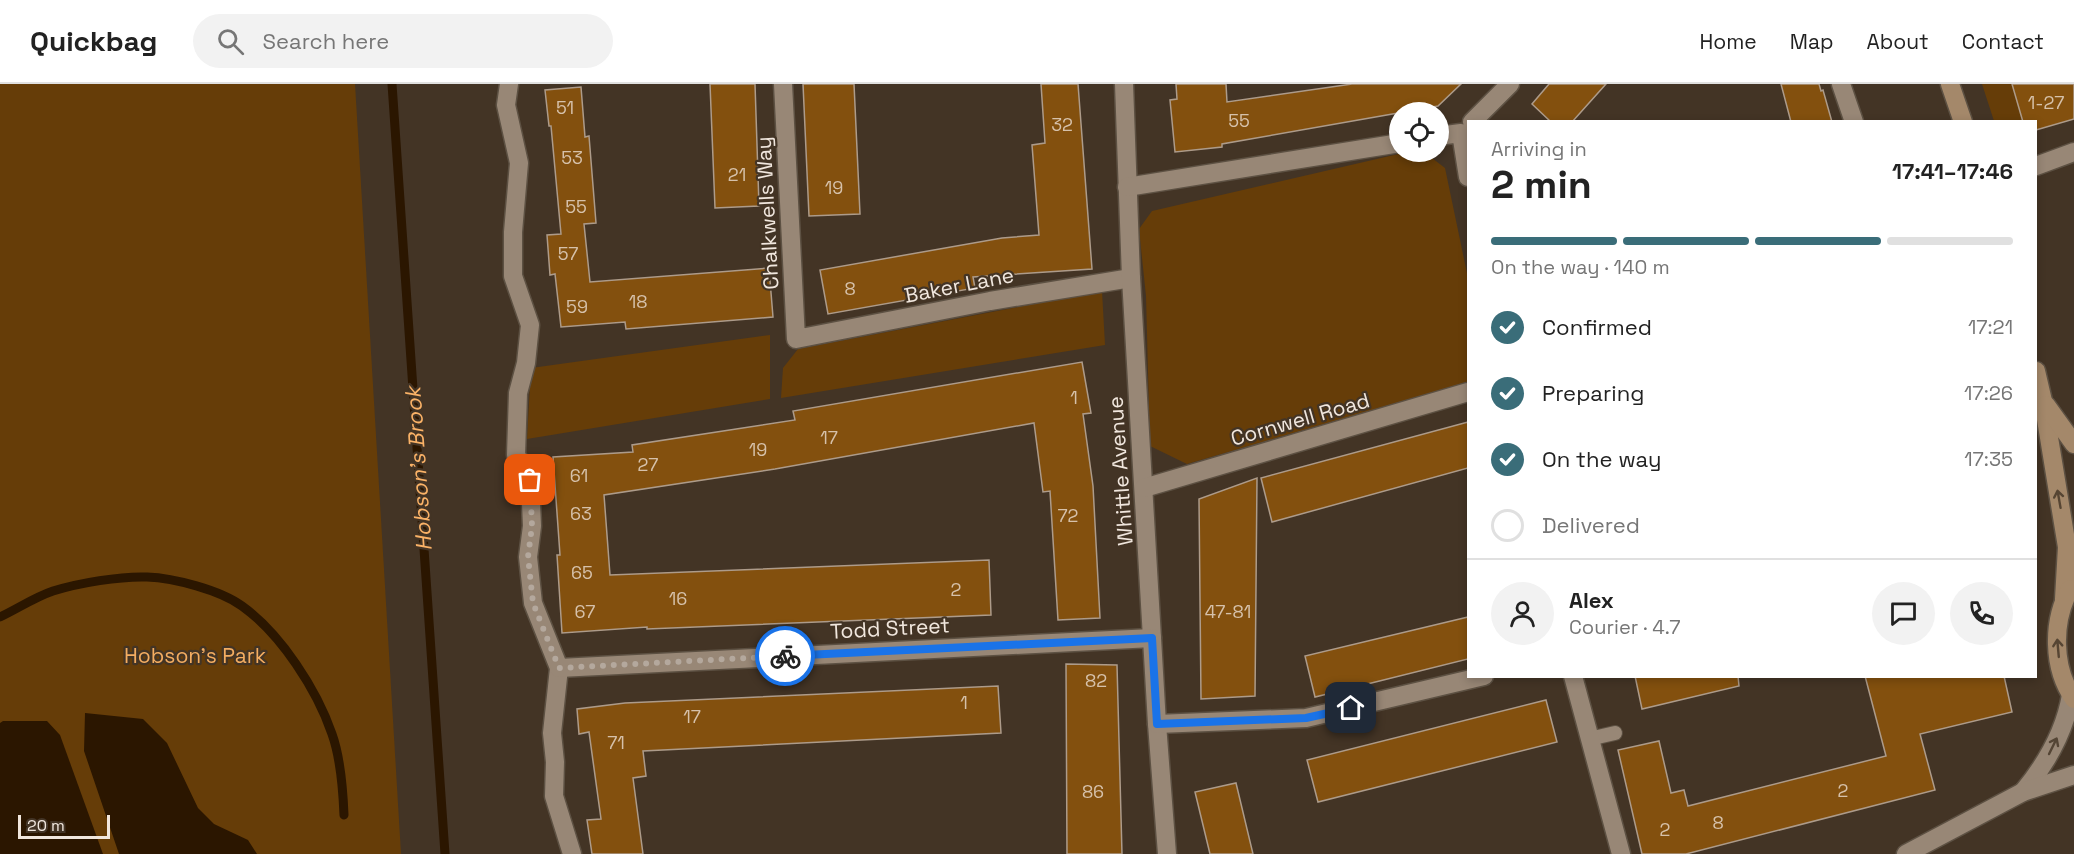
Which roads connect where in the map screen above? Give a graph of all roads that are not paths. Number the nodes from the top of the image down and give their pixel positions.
1 (509, 84) edge
2 (783, 84) edge
3 (1124, 84) edge
4 (1510, 84) edge
5 (1841, 84) edge
6 (1950, 84) edge
7 (1473, 120) edge
8 (1853, 120) edge
9 (1962, 120) edge
10 (1467, 126) edge
11 (1449, 132) edge
12 (1389, 145) edge
13 (2074, 152) edge
14 (2037, 166) edge
15 (1127, 187) junction
16 (1131, 278) junction
17 (796, 339) joint
18 (2037, 375) edge
19 (1467, 393) edge
20 (2043, 401) junction
21 (2074, 444) edge
22 (1144, 488) junction
23 (2074, 582) edge
24 (2064, 599) junction
25 (1152, 638) junction
26 (559, 668) junction
27 (1476, 678) edge
28 (1574, 678) edge
29 (2073, 697) edge
30 (1157, 724) junction
31 (1615, 733) dead end
32 (1589, 739) junction
33 (2074, 775) edge
34 (2023, 792) junction
35 (572, 854) edge
36 (1167, 854) edge
37 (1621, 854) edge
38 (1906, 854) edge

1 - 26 street
2 - 17 street, Chalkwells Way
3 - 15 street, Whittle Avenue
4 - 7 street
5 - 8 street
6 - 9 street
10 - 11 street
12 - 15 street
13 - 14 street
15 - 16 street, Whittle Avenue
16 - 17 street, Baker Lane
16 - 22 street, Whittle Avenue
18 - 20 street
19 - 22 street, Cornwell Road
20 - 21 street
24 -> 20 street
22 - 25 street, Whittle Avenue
23 - 24 street
29 -> 24 street
25 - 26 street, Todd Street
25 - 30 street, Whittle Avenue
26 - 35 street
27 - 30 street
28 - 32 street
34 -> 29 street
30 - 36 street, Whittle Avenue
31 - 32 lane
32 - 37 street
33 - 34 street
34 - 38 street

